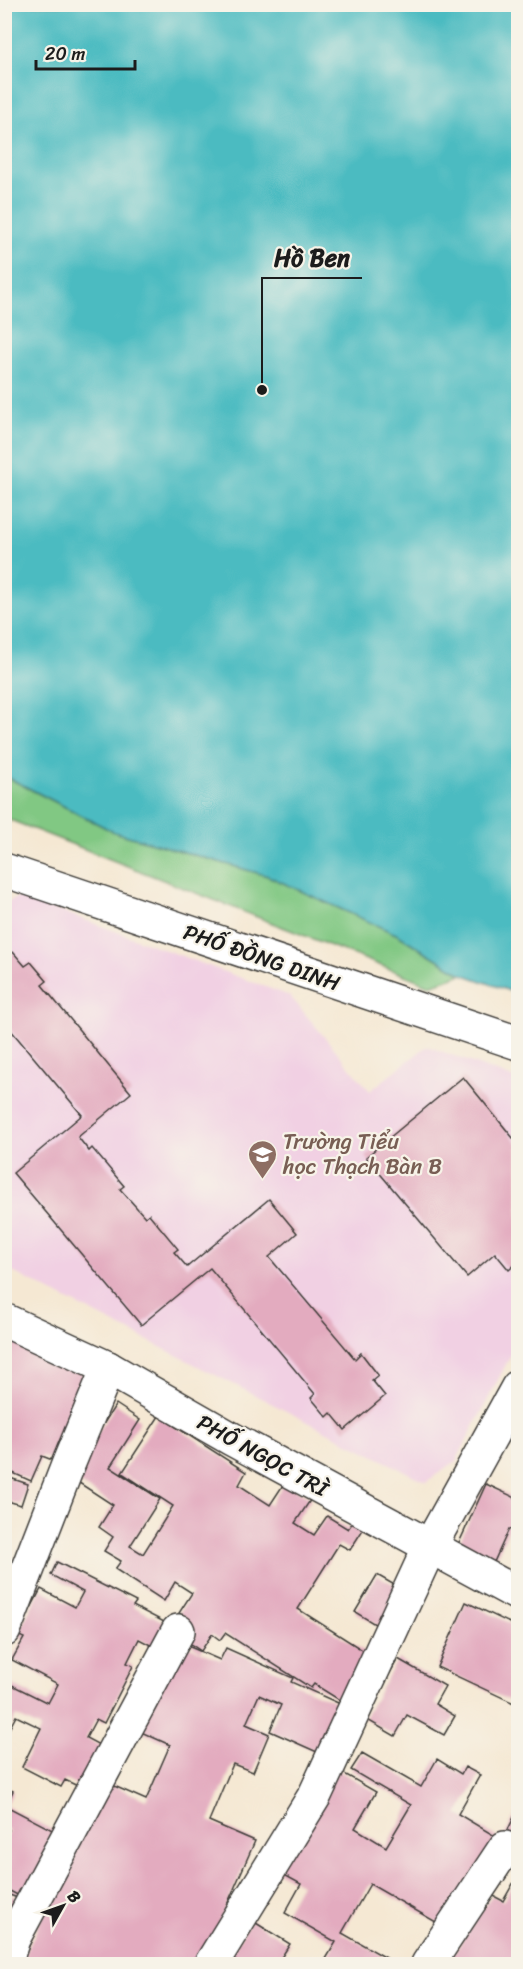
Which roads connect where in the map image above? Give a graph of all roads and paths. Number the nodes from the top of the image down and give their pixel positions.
1 (4, 870) edge
2 (519, 1043) edge
3 (4, 1320) edge
4 (108, 1368) junction
5 (519, 1387) edge
6 (430, 1546) junction
7 (519, 1594) edge
8 (4, 1630) edge
9 (178, 1631) dead end
10 (505, 1848) dead end
11 (5, 1965) edge
12 (211, 1965) edge
13 (428, 1965) edge

1 - 2 street, PHỐ ĐỒNG DINH
3 - 4 street, PHỐ NGỌC TRÌ
4 - 6 street, PHỐ NGỌC TRÌ
4 - 8 street
5 - 6 street
6 - 7 street, PHỐ NGỌC TRÌ
6 - 12 street
9 - 11 street
10 - 13 street

